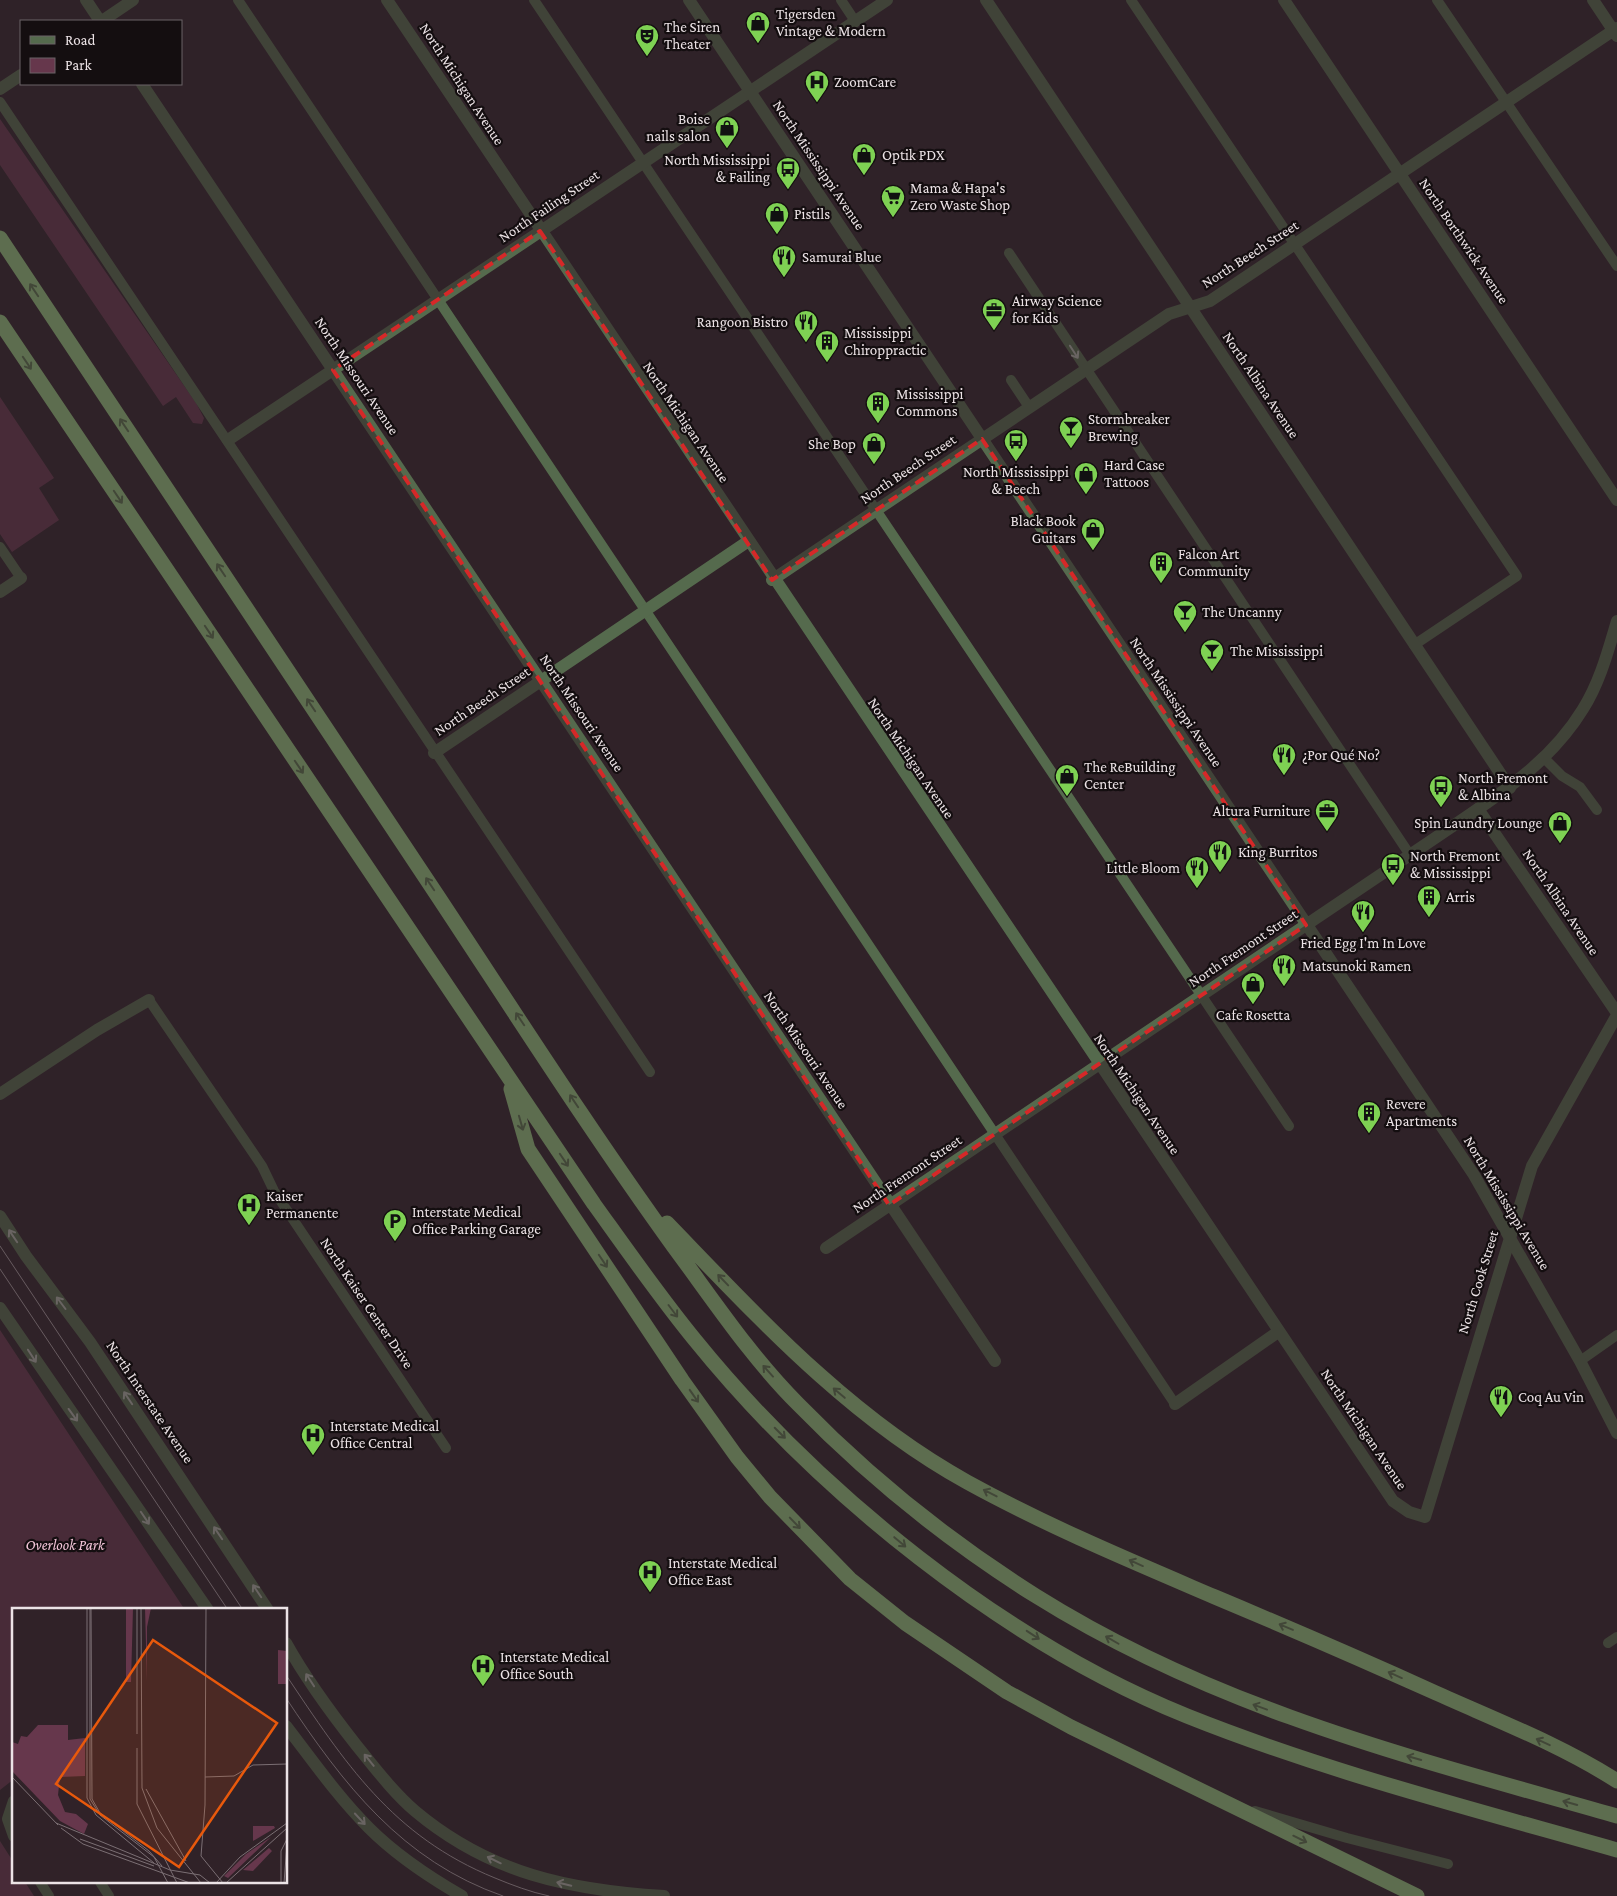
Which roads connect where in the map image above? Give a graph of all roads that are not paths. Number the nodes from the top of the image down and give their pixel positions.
1 (86, 0) edge
2 (133, 0) edge
3 (238, 0) edge
4 (387, 0) edge
5 (534, 0) edge
6 (689, 0) edge
7 (841, 0) edge
8 (887, 0) edge
9 (986, 0) edge
10 (1131, 0) edge
11 (1284, 0) edge
12 (1437, 0) edge
13 (1593, 0) edge
14 (100, 20) edge
15 (103, 20) edge
16 (855, 21) junction
17 (1616, 32) edge
18 (20, 75) edge
19 (143, 85) edge
20 (0, 89) edge
21 (750, 92) junction
22 (0, 102) edge
23 (1507, 102) junction
24 (642, 164) junction
25 (1399, 174) junction
26 (540, 232) junction
27 (0, 238) edge
28 (1294, 244) junction
29 (1009, 253) dead end
30 (1617, 266) edge
31 (438, 300) junction
32 (1190, 307) junction
33 (0, 322) edge
34 (333, 370) junction
35 (1086, 370) junction
36 (1011, 380) dead end
37 (1029, 407) junction
38 (982, 439) junction
39 (228, 440) junction
40 (1617, 500) edge
41 (875, 511) junction
42 (747, 542) junction
43 (0, 547) edge
44 (21, 578) joint
45 (772, 580) junction
46 (0, 592) edge
47 (646, 611) junction
48 (1617, 620) edge
49 (1414, 645) junction
50 (541, 681) junction
51 (434, 753) junction
52 (1544, 758) junction
53 (1510, 788) junction
54 (1478, 808) junction
55 (1597, 810) dead end
56 (1410, 855) junction
57 (1306, 926) junction
58 (1200, 996) junction
59 (149, 1000) joint
60 (1617, 1014) edge
61 (1098, 1065) junction
62 (650, 1072) dead end
63 (507, 1076) junction
64 (0, 1094) edge
65 (1289, 1126) dead end
66 (994, 1135) junction
67 (630, 1186) junction
68 (890, 1205) junction
69 (0, 1216) edge
70 (1510, 1236) junction
71 (826, 1248) dead end
72 (0, 1308) edge
73 (1278, 1332) junction
74 (1617, 1335) edge
75 (995, 1361) dead end
76 (1580, 1361) junction
77 (1175, 1404) joint
78 (1617, 1433) edge
79 (446, 1448) dead end
80 (1425, 1517) joint
81 (207, 1608) edge
82 (267, 1608) edge
83 (288, 1646) edge
84 (288, 1729) edge
85 (1617, 1781) edge
86 (1225, 1802) junction
87 (12, 1807) edge
88 (1617, 1816) edge
89 (12, 1832) edge
90 (1612, 1848) edge
91 (1448, 1864) dead end
92 (41, 1884) edge
93 (101, 1884) edge
94 (49, 1896) edge
95 (109, 1896) edge
96 (462, 1896) edge
97 (664, 1896) edge
98 (1417, 1896) edge

1 - 14 street
2 - 15 street
3 - 31 lane
4 - 26 street, North Michigan Avenue
5 - 24 lane
6 - 21 street, North Mississippi Avenue
7 - 16 lane
8 - 16 street, North Failing Street
9 - 32 street, North Albina Avenue
10 - 28 lane
11 - 25 street, North Borthwick Avenue
12 - 23 lane
13 - 17 street
16 - 21 street, North Failing Street
17 - 23 street, North Beech Street
18 - 20 street
19 - 34 street, North Missouri Avenue
21 - 24 street, North Failing Street
21 - 38 street, North Mississippi Avenue
22 - 39 lane
23 - 25 street, North Beech Street
23 - 30 lane
24 - 26 street, North Failing Street
24 - 41 lane
25 - 28 street, North Beech Street
25 - 40 street, North Borthwick Avenue
26 - 31 street, North Failing Street
26 - 42 street, North Michigan Avenue
67 -> 27 highway
28 - 32 street, North Beech Street
28 - 49 lane
29 -> 35 lane
31 - 34 street, North Failing Street
31 - 47 lane
32 - 35 street, North Beech Street
32 - 49 street, North Albina Avenue
33 -> 63 highway
34 - 39 street, North Failing Street
34 - 50 street, North Missouri Avenue
35 - 37 street, North Beech Street
35 - 56 lane
36 - 37 lane
37 - 38 street, North Beech Street
38 - 41 street, North Beech Street
38 - 57 street, North Mississippi Avenue
39 - 51 lane
41 - 45 street, North Beech Street
41 - 58 lane
42 - 45 street, North Michigan Avenue
42 - 47 street, North Beech Street
43 - 44 lane
44 - 46 street
45 - 61 street, North Michigan Avenue
47 - 50 street, North Beech Street
47 - 66 lane
48 - 52 street, North Fremont Street
49 - 53 street, North Albina Avenue
50 - 51 street, North Beech Street
50 - 68 street, North Missouri Avenue
51 - 62 lane
52 - 53 street, North Fremont Street
52 - 55 lane
53 - 54 street, North Fremont Street
54 - 56 street, North Fremont Street
54 - 60 street, North Albina Avenue
56 - 57 street, North Fremont Street
57 - 58 street, North Fremont Street
57 - 70 street, North Mississippi Avenue
58 - 61 street, North Fremont Street
58 - 65 lane
59 - 64 street
59 - 79 lane, North Kaiser Center Drive
60 - 70 street, North Cook Street
61 - 66 street, North Fremont Street
61 - 73 street, North Michigan Avenue
63 -> 86 highway
63 -> 90 highway
66 - 68 street, North Fremont Street
66 - 77 lane
85 -> 67 highway
88 -> 67 highway
68 - 71 street, North Fremont Street
68 - 75 street, North Missouri Avenue
82 -> 69 street, North Interstate Avenue
70 - 76 street, North Mississippi Avenue
70 - 80 street, North Cook Street
72 -> 81 street
73 - 77 street
73 - 80 street, North Michigan Avenue
74 - 76 lane
76 - 78 street, North Mississippi Avenue
97 -> 83 street
84 -> 96 street
86 - 91 lane
86 -> 98 highway
87 - 89 street
92 - 94 lane
93 - 95 lane

